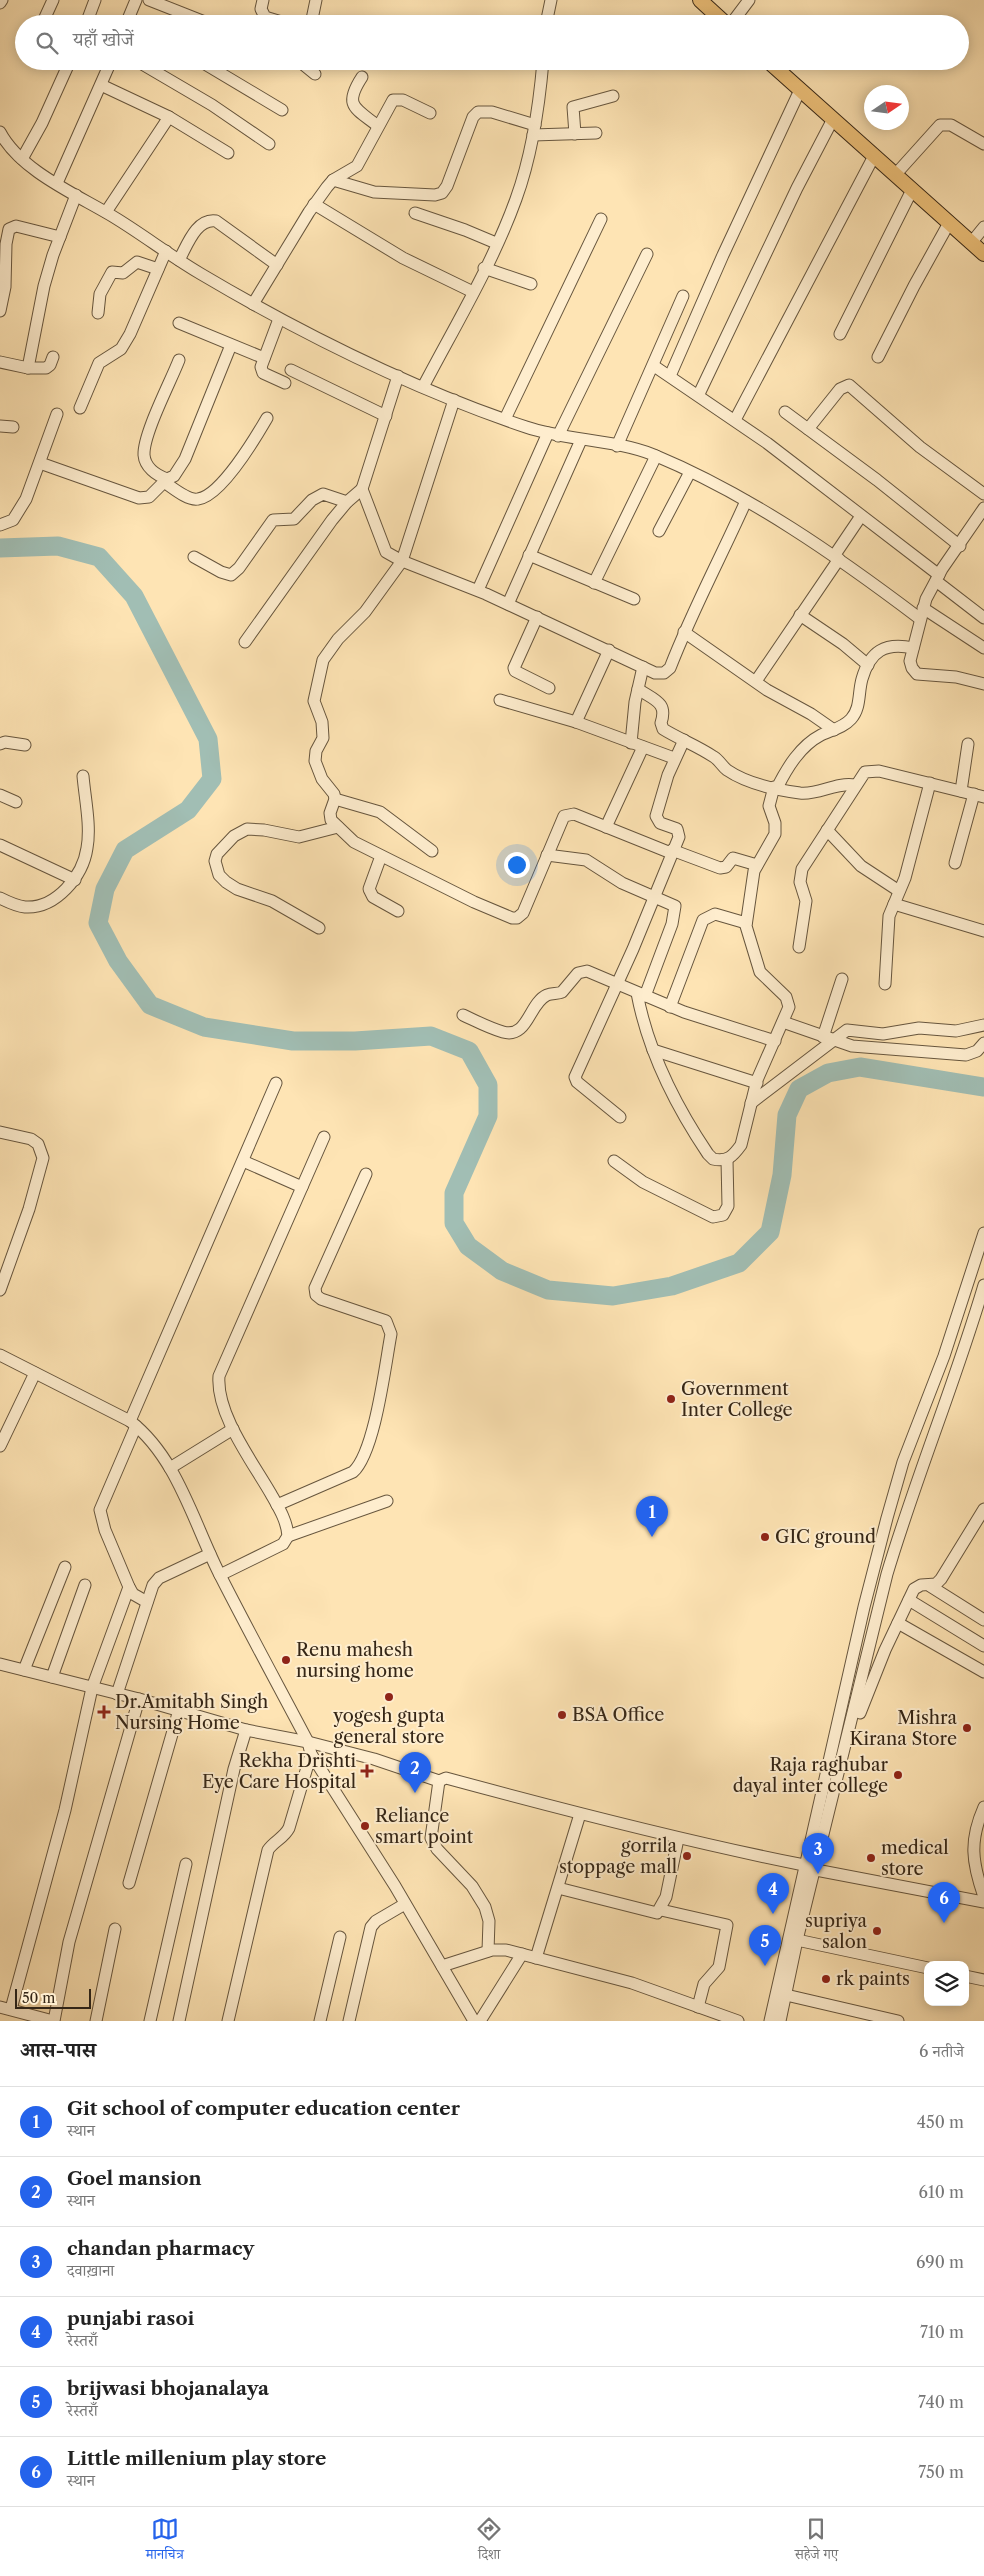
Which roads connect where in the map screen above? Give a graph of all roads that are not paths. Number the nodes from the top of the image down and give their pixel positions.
1 (2, 0) edge
2 (53, 0) edge
3 (95, 0) edge
4 (136, 0) edge
5 (148, 0) edge
6 (263, 0) edge
7 (316, 0) edge
8 (551, 0) edge
9 (700, 0) edge
10 (749, 0) edge
11 (0, 4) edge
12 (46, 15) edge
13 (89, 15) edge
14 (132, 15) edge
15 (187, 15) edge
16 (264, 15) edge
17 (313, 15) edge
18 (548, 15) edge
19 (716, 15) edge
20 (738, 15) edge
21 (66, 70) edge
22 (107, 70) edge
23 (152, 70) edge
24 (215, 70) edge
25 (310, 70) edge
26 (542, 70) edge
27 (778, 70) edge
28 (315, 74) dead end
29 (362, 77) dead end
30 (101, 85) junction
31 (800, 90) junction
32 (613, 96) dead end
33 (282, 110) dead end
34 (430, 113) dead end
35 (168, 118) junction
36 (833, 119) junction
37 (378, 126) junction
38 (534, 130) junction
39 (0, 132) edge
40 (596, 133) dead end
41 (575, 134) junction
42 (269, 144) dead end
43 (984, 144) edge
44 (228, 153) dead end
45 (874, 156) junction
46 (22, 159) junction
47 (895, 175) junction
48 (333, 180) junction
49 (57, 183) junction
50 (912, 190) junction
51 (76, 195) junction
52 (314, 204) junction
53 (106, 212) junction
54 (416, 213) dead end
55 (600, 219) dead end
56 (949, 224) junction
57 (984, 227) edge
58 (60, 237) junction
59 (496, 243) junction
60 (971, 243) junction
61 (166, 251) junction
62 (647, 254) dead end
63 (984, 254) edge
64 (179, 260) junction
65 (277, 265) junction
66 (484, 268) junction
67 (158, 269) junction
68 (531, 284) dead end
69 (473, 292) junction
70 (683, 296) dead end
71 (253, 304) junction
72 (0, 311) edge
73 (98, 313) dead end
74 (280, 319) junction
75 (179, 324) dead end
76 (840, 334) dead end
77 (231, 345) junction
78 (53, 357) dead end
79 (878, 357) dead end
80 (264, 358) junction
81 (180, 360) dead end
82 (0, 362) edge
83 (654, 366) junction
84 (28, 368) junction
85 (291, 370) dead end
86 (398, 376) junction
87 (670, 376) junction
88 (285, 383) dead end
89 (423, 387) junction
90 (699, 394) junction
91 (454, 400) junction
92 (80, 408) dead end
93 (785, 412) dead end
94 (57, 414) dead end
95 (386, 416) junction
96 (268, 418) dead end
97 (505, 419) junction
98 (734, 420) junction
99 (0, 426) edge
100 (13, 427) dead end
101 (808, 429) junction
102 (553, 434) junction
103 (581, 440) junction
104 (617, 446) junction
105 (656, 456) junction
106 (40, 463) junction
107 (690, 472) junction
108 (166, 481) junction
109 (362, 489) junction
110 (984, 494) edge
111 (746, 501) junction
112 (347, 502) junction
113 (984, 508) edge
114 (861, 516) junction
115 (0, 525) edge
116 (659, 531) dead end
117 (960, 546) junction
118 (529, 555) junction
119 (194, 557) dead end
120 (836, 558) junction
121 (402, 561) junction
122 (937, 578) junction
123 (594, 583) junction
124 (478, 590) junction
125 (634, 599) dead end
126 (508, 604) junction
127 (921, 613) junction
128 (800, 615) junction
129 (537, 617) junction
130 (984, 618) edge
131 (684, 632) junction
132 (245, 642) dead end
133 (913, 648) junction
134 (984, 648) edge
135 (609, 650) junction
136 (868, 665) junction
137 (643, 667) junction
138 (756, 681) junction
139 (984, 684) edge
140 (549, 688) dead end
141 (638, 688) junction
142 (500, 700) dead end
143 (576, 722) junction
144 (834, 730) junction
145 (684, 740) junction
146 (631, 743) junction
147 (0, 744) edge
148 (968, 744) dead end
149 (25, 745) dead end
150 (643, 747) junction
151 (674, 758) junction
152 (83, 776) dead end
153 (930, 783) junction
154 (856, 785) junction
155 (775, 788) junction
156 (961, 791) junction
157 (0, 795) edge
158 (979, 796) edge
159 (335, 799) junction
160 (16, 802) dead end
161 (338, 827) junction
162 (606, 827) junction
163 (827, 830) junction
164 (0, 846) edge
165 (432, 850) dead end
166 (671, 851) junction
167 (547, 855) junction
168 (381, 856) junction
169 (955, 863) dead end
170 (757, 865) junction
171 (74, 880) junction
172 (899, 890) junction
173 (653, 897) junction
174 (0, 898) edge
175 (894, 904) junction
176 (398, 911) dead end
177 (746, 922) junction
178 (319, 928) dead end
179 (984, 931) edge
180 (799, 946) dead end
181 (842, 979) dead end
182 (615, 984) junction
183 (885, 984) dead end
184 (641, 995) junction
185 (670, 1007) junction
186 (463, 1015) dead end
187 (783, 1022) junction
188 (984, 1025) edge
189 (827, 1039) junction
190 (775, 1041) junction
191 (984, 1043) edge
192 (653, 1050) junction
193 (276, 1083) dead end
194 (757, 1083) junction
195 (751, 1103) junction
196 (620, 1117) dead end
197 (0, 1132) edge
198 (324, 1137) dead end
199 (727, 1160) junction
200 (243, 1161) junction
201 (614, 1161) dead end
202 (366, 1174) dead end
203 (302, 1187) junction
204 (984, 1233) edge
205 (984, 1285) edge
206 (0, 1290) edge
207 (0, 1355) edge
208 (35, 1373) junction
209 (133, 1423) junction
210 (233, 1429) junction
211 (0, 1446) edge
212 (170, 1468) junction
213 (387, 1501) dead end
214 (277, 1505) junction
215 (984, 1509) edge
216 (288, 1536) junction
217 (210, 1554) junction
218 (65, 1567) dead end
219 (220, 1575) junction
220 (85, 1585) dead end
221 (930, 1586) junction
222 (129, 1587) junction
223 (909, 1600) junction
224 (146, 1602) junction
225 (984, 1620) edge
226 (898, 1623) junction
227 (984, 1646) edge
228 (0, 1664) edge
229 (24, 1670) junction
230 (984, 1672) edge
231 (52, 1677) junction
232 (92, 1688) junction
233 (117, 1694) junction
234 (139, 1699) junction
235 (179, 1710) junction
236 (246, 1730) junction
237 (849, 1735) junction
238 (308, 1742) junction
239 (311, 1754) junction
240 (439, 1781) junction
241 (984, 1807) edge
242 (580, 1814) junction
243 (678, 1838) junction
244 (186, 1864) dead end
245 (804, 1865) junction
246 (816, 1870) junction
247 (129, 1883) dead end
248 (558, 1888) junction
249 (984, 1897) edge
250 (984, 1902) edge
251 (405, 1904) junction
252 (661, 1910) junction
253 (115, 1929) dead end
254 (340, 1937) dead end
255 (798, 1940) junction
256 (488, 1951) junction
257 (522, 1954) junction
258 (536, 1958) junction
259 (442, 1966) junction
260 (924, 1967) edge
261 (969, 1977) edge
262 (984, 1980) edge
263 (786, 1995) junction
264 (698, 2007) junction
265 (6, 2008) edge
266 (734, 2020) edge
267 (54, 2021) edge
268 (96, 2021) edge
269 (150, 2021) edge
270 (179, 2021) edge
271 (228, 2021) edge
272 (320, 2021) edge
273 (349, 2021) edge
274 (474, 2021) edge
275 (480, 2021) edge
276 (770, 2021) edge
277 (780, 2021) edge
278 (898, 2021) edge

1 - 11 street
2 - 12 street
3 - 13 street
4 - 14 street
5 - 15 street
6 - 16 street
7 - 17 street
8 - 18 street
9 - 19 main road
10 - 20 street
21 - 46 street
22 - 30 street
23 - 42 street
24 - 33 street
25 - 28 street
26 - 38 street
27 - 31 main road
29 - 37 street
30 - 35 street
30 - 49 street
31 - 36 main road
31 - 87 street
32 - 41 street
34 - 37 street
35 - 44 street
35 - 53 street
36 - 45 main road
36 - 90 street
37 - 48 street
38 - 41 street
38 - 48 street
38 - 59 street
39 - 46 street
40 - 41 street
43 - 47 street
45 - 47 main road
45 - 98 street
46 - 49 street
47 - 50 main road
48 - 52 street
49 - 51 street
50 - 56 main road
50 - 76 street
51 - 53 street
51 - 58 street
52 - 65 street
52 - 69 street
53 - 61 street
54 - 59 street
55 - 97 street
56 - 60 main road
56 - 79 street
57 - 60 street
58 - 72 street
58 - 84 street
59 - 66 street
60 - 63 main road
61 - 64 street
61 - 67 street
62 - 102 street
64 - 65 street
64 - 71 street
65 - 71 street
66 - 68 street
66 - 69 street
67 - 73 street
67 - 92 street
69 - 89 street
70 - 83 street
71 - 74 street
74 - 80 street
74 - 86 street
75 - 77 street
77 - 80 street
77 - 108 street
78 - 84 street
80 - 88 street
81 - 108 street
82 - 84 street
83 - 87 street
83 - 104 street
85 - 95 street
86 - 89 street
86 - 95 street
87 - 90 street
89 - 91 street
90 - 98 street
91 - 97 street
91 - 121 street
93 - 101 street
94 - 106 street
95 - 109 street
96 - 108 street
97 - 102 street
98 - 114 street
99 - 100 street
101 - 110 street
101 - 117 street
102 - 103 street
102 - 124 street
103 - 104 street
103 - 118 street
104 - 105 street
105 - 107 street
105 - 123 street
106 - 108 street
106 - 115 street
107 - 111 street
107 - 116 street
109 - 112 street
109 - 121 street
111 - 120 street
111 - 131 street
112 - 119 street
112 - 132 street
113 - 117 street
114 - 120 street
114 - 122 street
117 - 122 street
118 - 123 street
118 - 126 street
120 - 127 street
120 - 128 street
121 - 124 street
121 - 159 street
122 - 127 street
122 - 130 street
123 - 125 street
124 - 126 street
126 - 129 street
127 - 133 street
127 - 134 street
128 - 136 street
128 - 138 street
129 - 135 street
129 - 140 street
131 - 137 street
131 - 138 street
133 - 136 street
133 - 139 street
135 - 137 street
135 - 143 street
136 - 144 street
137 - 141 street
138 - 144 street
141 - 145 street
141 - 146 street
142 - 143 street
143 - 146 street
144 - 155 street
145 - 151 street
145 - 155 street
146 - 150 street
147 - 149 street
148 - 156 street
150 - 151 street
150 - 162 street
151 - 166 street
152 - 171 street
153 - 154 street
153 - 156 street
153 - 172 street
154 - 155 street
154 - 163 street
155 - 170 street
156 - 158 street
157 - 160 street
158 - 169 street
159 - 161 street
159 - 165 street
161 - 168 street
161 - 178 street
162 - 166 street
162 - 167 street
163 - 172 street
163 - 180 street
164 - 171 street
166 - 170 street
166 - 173 street
167 - 168 street
167 - 173 street
168 - 176 street
170 - 177 street
171 - 174 street
172 - 175 street
173 - 182 street
173 - 184 street
175 - 179 street
175 - 183 street
177 - 185 street
177 - 187 street
181 - 189 street
182 - 184 street
182 - 186 street
182 - 196 street
184 - 185 street
184 - 192 street
185 - 190 street
187 - 189 street
187 - 190 street
188 - 189 street
189 - 191 street
189 - 195 street
190 - 194 street
192 - 194 street
192 - 199 street
193 - 200 street
194 - 195 street
195 - 199 street
197 - 206 street
198 - 203 street
199 - 201 street
200 - 203 street
200 - 209 street
202 - 214 street
203 - 210 street
204 - 245 street
205 - 237 street
207 - 208 street
208 - 209 street
208 - 211 street
209 - 212 street
209 - 222 street
210 - 212 street
210 - 214 street
212 - 217 street
213 - 216 street
214 - 216 street
215 - 221 street
216 - 219 street
217 - 219 street
217 - 224 street
218 - 229 street
219 - 238 street
220 - 231 street
221 - 223 street
221 - 225 street
222 - 224 street
222 - 232 street
223 - 226 street
223 - 227 street
224 - 233 street
226 - 230 street
226 - 237 street
228 - 229 street
229 - 231 street
231 - 232 street
232 - 233 street
232 - 265 street
233 - 234 street
234 - 235 street
234 - 267 street
235 - 236 street
235 - 247 street
236 - 238 street
236 - 270 street
237 - 246 street
238 - 239 street
238 - 240 street
239 - 251 street
239 - 271 street
240 - 242 street
240 - 256 street
241 - 249 street
242 - 243 street
242 - 248 street
243 - 245 street
243 - 252 street
244 - 269 street
245 - 246 street
245 - 276 street
246 - 250 street
246 - 255 street
248 - 252 street
248 - 258 street
251 - 259 street
251 - 273 street
252 - 264 street
253 - 268 street
254 - 272 street
255 - 260 street
255 - 263 street
256 - 257 street
256 - 259 street
257 - 258 street
257 - 275 street
258 - 264 street
259 - 274 street
261 - 262 street
263 - 277 street
263 - 278 street
264 - 266 street
265 - 267 street

